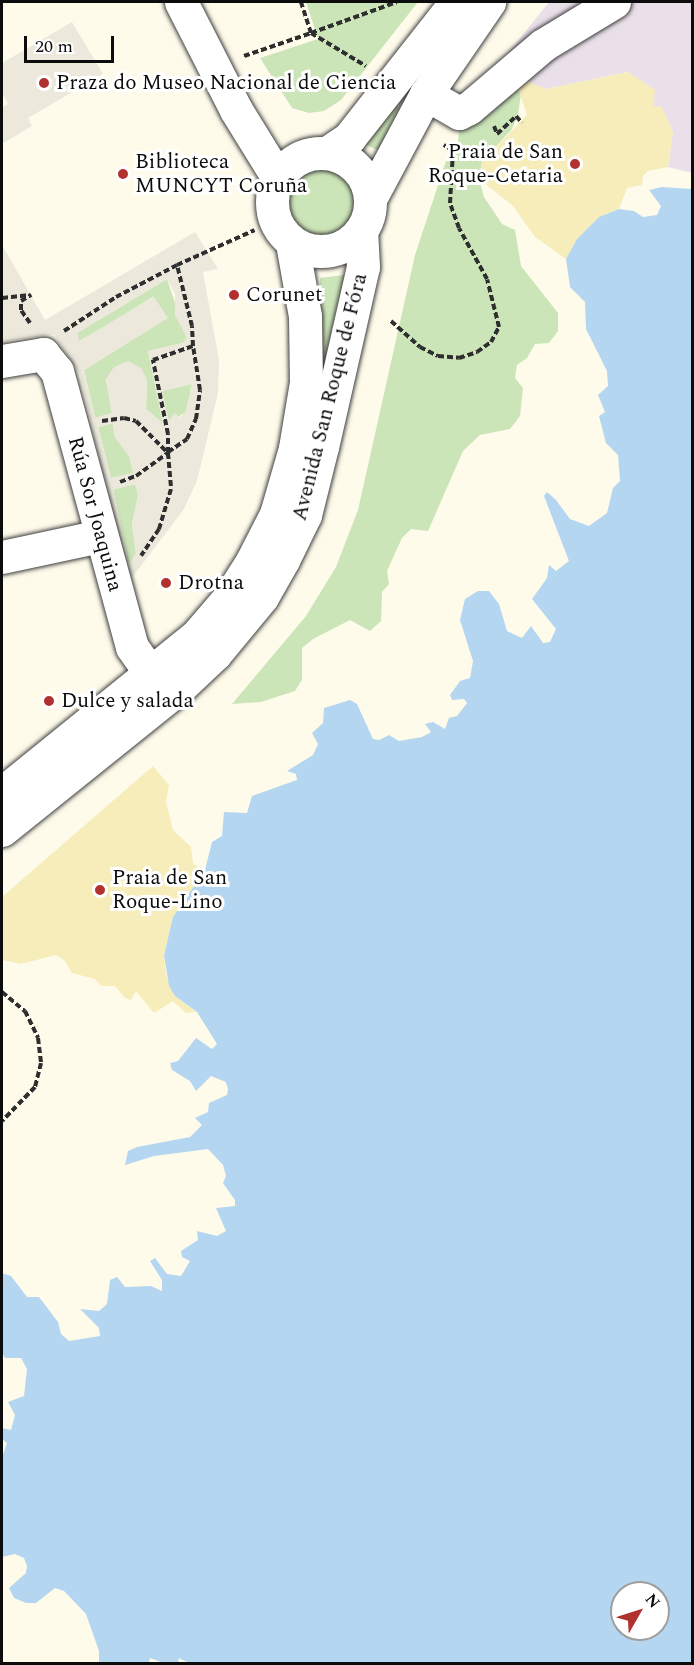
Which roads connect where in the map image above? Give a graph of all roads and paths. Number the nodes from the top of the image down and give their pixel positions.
1 (181, 2) edge
2 (301, 2) edge
3 (397, 2) edge
4 (456, 2) edge
5 (489, 2) edge
6 (614, 2) edge
7 (311, 33) junction
8 (243, 56) dead end
9 (374, 70) dead end
10 (426, 94) junction
11 (444, 145) dead end
12 (327, 153) junction
13 (278, 178) junction
14 (371, 197) junction
15 (255, 230) dead end
16 (361, 233) junction
17 (292, 243) junction
18 (177, 265) junction
19 (2, 298) edge
20 (391, 321) dead end
21 (44, 336) junction
22 (193, 346) junction
23 (2, 361) edge
24 (113, 418) dead end
25 (168, 453) junction
26 (112, 484) dead end
27 (100, 536) junction
28 (2, 557) edge
29 (115, 589) junction
30 (151, 674) junction
31 (2, 793) edge
32 (2, 830) edge
33 (2, 992) edge
34 (2, 1121) edge

1 - 13 street
2 - 7 path
3 - 7 path
4 - 12 street
5 - 10 street
6 - 10 street
7 - 8 path
7 - 9 path
10 - 14 street
11 - 20 path
12 - 13 street
12 - 14 street
13 - 17 street
14 - 16 street
15 - 18 path
16 - 17 street
16 - 32 street, Avenida San Roque de Fóra
17 - 30 street, Avenida San Roque de Fóra
18 - 21 path
18 - 22 path
19 - 21 path
21 - 23 street
21 - 27 street, Rúa Sor Joaquina
22 - 25 path
22 - 25 path
24 - 25 path
25 - 26 path
25 - 29 path
27 - 28 street
27 - 29 street, Rúa Sor Joaquina
29 - 30 street, Rúa Sor Joaquina
30 - 31 street, Avenida San Roque de Fóra
33 - 34 path

